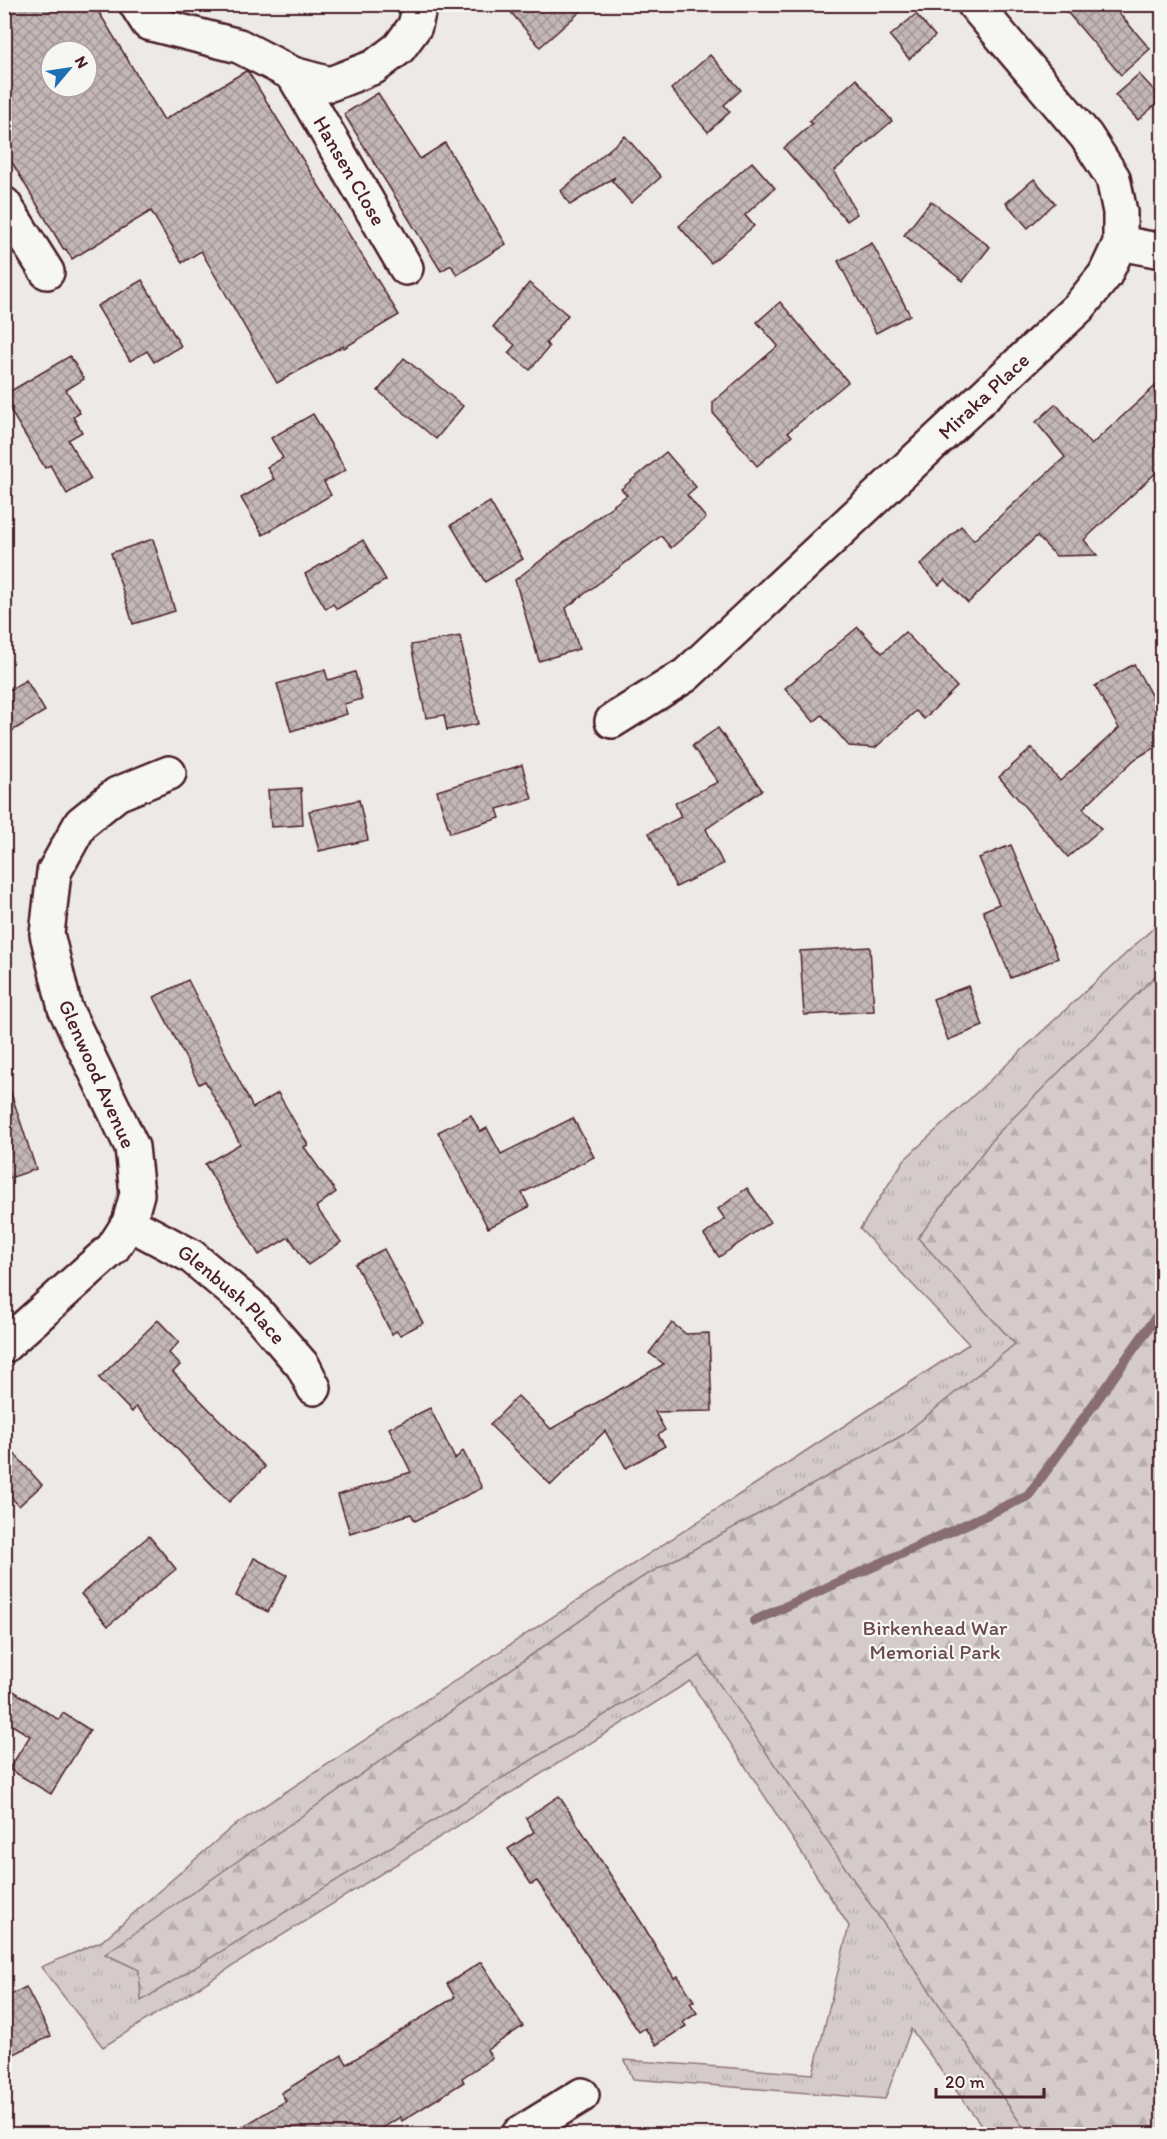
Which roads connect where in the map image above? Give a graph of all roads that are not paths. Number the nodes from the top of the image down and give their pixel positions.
1 (136, 4) edge
2 (420, 4) edge
3 (974, 4) edge
4 (293, 74) junction
5 (4, 204) edge
6 (1120, 243) junction
7 (1162, 251) edge
8 (406, 268) dead end
9 (47, 272) dead end
10 (612, 722) dead end
11 (169, 773) dead end
12 (129, 1223) junction
13 (4, 1347) edge
14 (314, 1388) dead end
15 (582, 2095) dead end
16 (519, 2134) edge

1 - 4 street, Hansen Close
2 - 4 street, Hansen Close
3 - 6 street, Miraka Place
4 - 8 street, Hansen Close
5 - 9 street
6 - 7 street
6 - 10 street, Miraka Place
11 - 12 street, Glenwood Avenue
12 - 13 street, Glenwood Avenue
12 - 14 street, Glenbush Place
15 - 16 street

